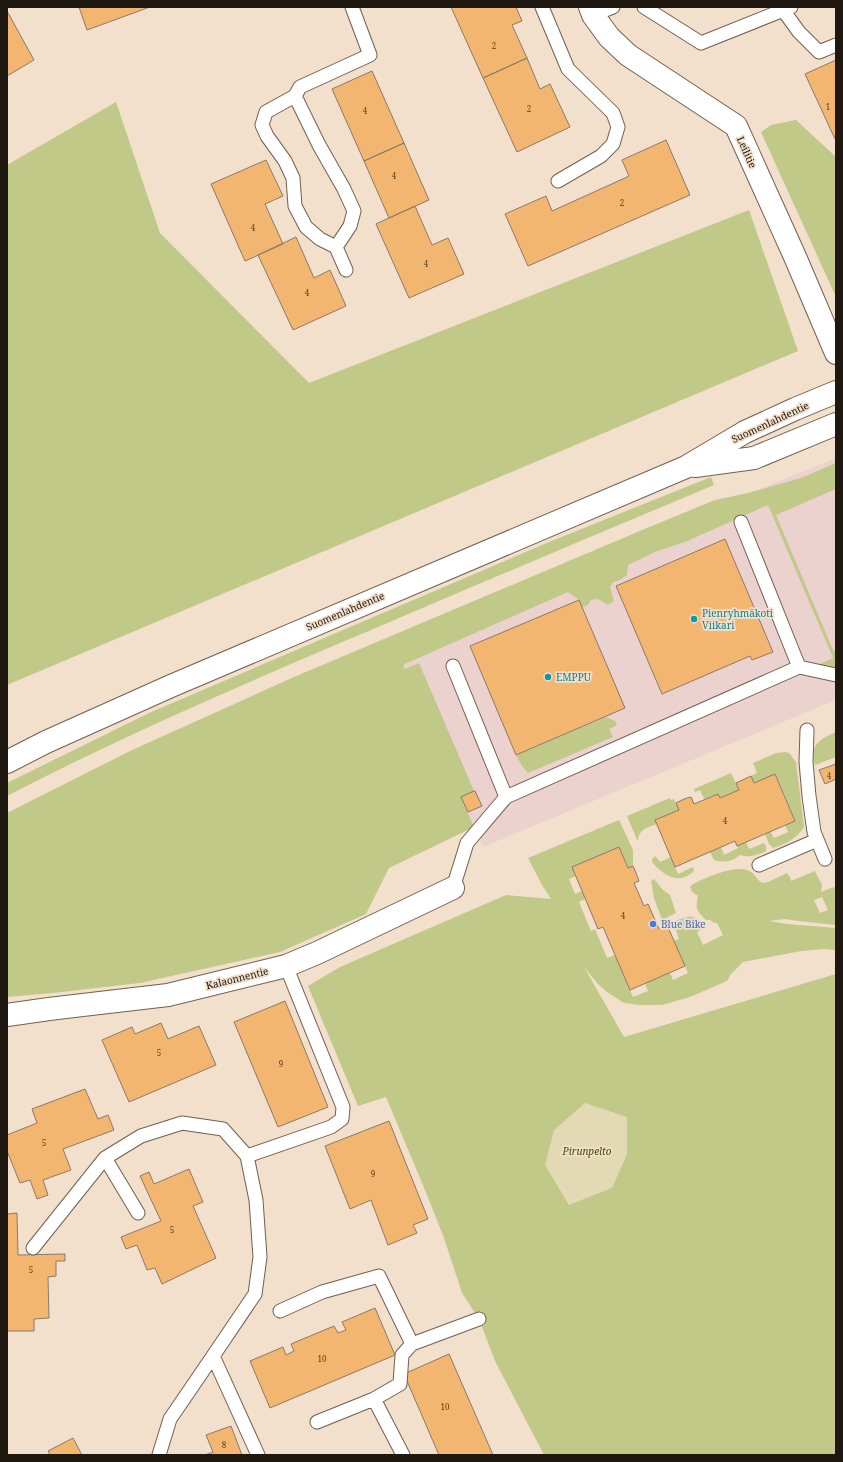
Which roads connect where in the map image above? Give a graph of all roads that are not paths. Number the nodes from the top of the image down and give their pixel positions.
1 (352, 7) edge
2 (542, 7) edge
3 (644, 7) edge
4 (787, 9) edge
5 (599, 10) edge
6 (836, 45) edge
7 (295, 96) junction
8 (558, 181) dead end
9 (336, 247) junction
10 (346, 270) dead end
11 (836, 353) edge
12 (836, 392) edge
13 (836, 424) edge
14 (686, 467) junction
15 (741, 522) dead end
16 (453, 666) dead end
17 (799, 667) junction
18 (836, 675) edge
19 (807, 730) dead end
20 (7, 762) edge
21 (506, 797) junction
22 (817, 840) junction
23 (825, 858) dead end
24 (759, 865) dead end
25 (452, 888) joint
26 (286, 966) junction
27 (7, 1015) edge
28 (248, 1156) junction
29 (105, 1158) junction
30 (138, 1213) dead end
31 (33, 1248) dead end
32 (280, 1311) dead end
33 (479, 1319) dead end
34 (412, 1344) junction
35 (213, 1356) junction
36 (374, 1399) junction
37 (317, 1422) dead end
38 (159, 1455) edge
39 (258, 1455) edge
40 (403, 1455) edge

1 - 7 lane
2 - 8 lane
3 - 4 lane
4 - 6 lane
5 - 11 main road, Leilitie
7 - 9 lane
7 - 9 lane
9 - 10 lane
12 - 14 main road, Suomenlahdentie
13 - 14 main road, Suomenlahdentie
14 - 20 main road, Suomenlahdentie
15 - 17 lane
16 - 21 lane
17 - 18 lane
17 - 21 lane
19 - 22 lane
21 - 25 lane
22 - 23 lane
22 - 24 lane
25 - 26 main road, Kalaonnentie
26 - 27 main road, Kalaonnentie
26 - 28 lane
28 - 29 lane
28 - 35 lane
29 - 30 lane
29 - 31 lane
32 - 34 lane
33 - 34 lane
34 - 36 lane
35 - 38 lane
35 - 39 lane
36 - 37 lane
36 - 40 lane

